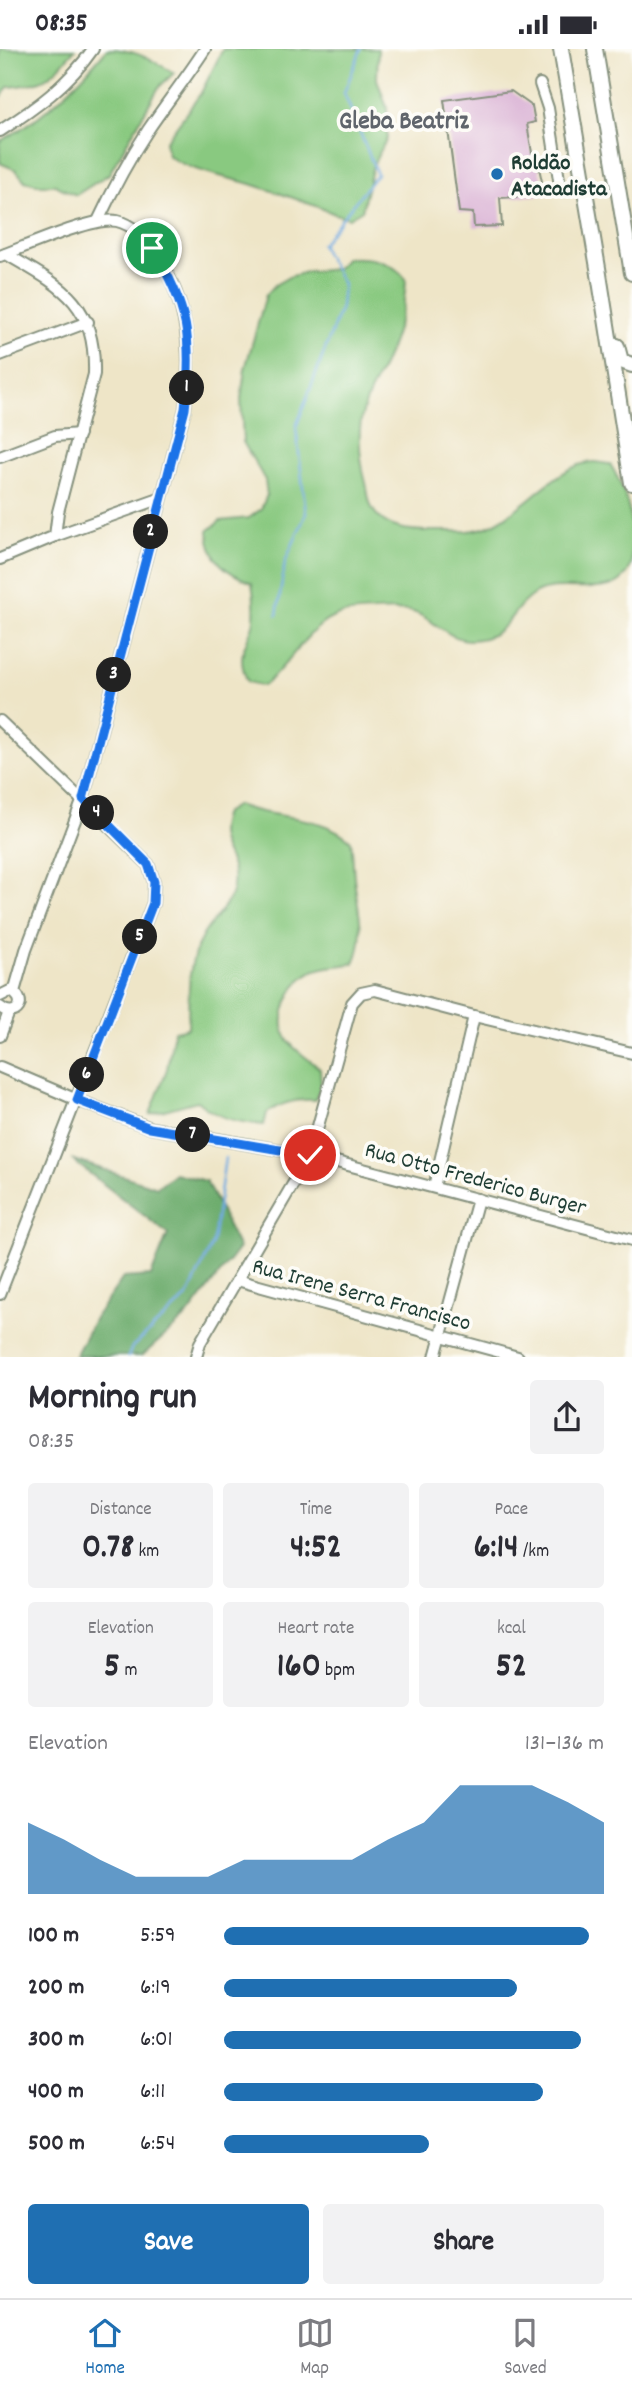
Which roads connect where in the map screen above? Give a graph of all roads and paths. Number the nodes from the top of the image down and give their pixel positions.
1 (93, 49) edge
2 (205, 49) edge
3 (561, 49) edge
4 (595, 49) edge
5 (540, 83) dead end
6 (0, 131) edge
7 (559, 186) dead end
8 (98, 221) junction
9 (629, 238) edge
10 (3, 255) edge
11 (632, 273) edge
12 (602, 289) junction
13 (88, 322) junction
14 (0, 355) edge
15 (632, 365) edge
16 (79, 434) junction
17 (0, 457) edge
18 (632, 482) edge
19 (159, 499) junction
20 (55, 536) junction
21 (0, 559) edge
22 (0, 722) edge
23 (83, 799) junction
24 (14, 992) junction
25 (0, 996) edge
26 (5, 1010) edge
27 (474, 1016) junction
28 (0, 1036) edge
29 (632, 1053) edge
30 (0, 1067) edge
31 (77, 1100) junction
32 (310, 1155) junction
33 (433, 1187) junction
34 (478, 1199) junction
35 (632, 1240) edge
36 (237, 1280) junction
37 (0, 1294) edge
38 (441, 1336) junction
39 (196, 1356) edge
40 (435, 1356) edge
41 (518, 1356) edge

1 - 6 street
2 - 8 street
3 - 12 main road
4 - 9 main road
5 - 7 street
8 - 10 street
8 - 19 street
9 - 11 main road
10 - 13 street
12 - 15 main road
12 - 18 main road
13 - 14 street
13 - 16 street
16 - 17 street
16 - 20 street
19 - 20 street
19 - 23 street
20 - 21 street
22 - 23 street
23 - 24 street
23 - 31 street
24 - 25 street
24 - 26 street
26 - 28 street
27 - 29 street
27 - 32 street
27 - 33 street
30 - 31 street, Rua Otto Frederico Burger
31 - 32 street, Rua Otto Frederico Burger
31 - 37 street
32 - 33 street, Rua Otto Frederico Burger
32 - 36 street
33 - 34 street, Rua Otto Frederico Burger
34 - 35 street, Rua Otto Frederico Burger
34 - 38 street
36 - 38 street, Rua Irene Serra Francisco
36 - 39 street
38 - 40 street
38 - 41 street, Rua Irene Serra Francisco

